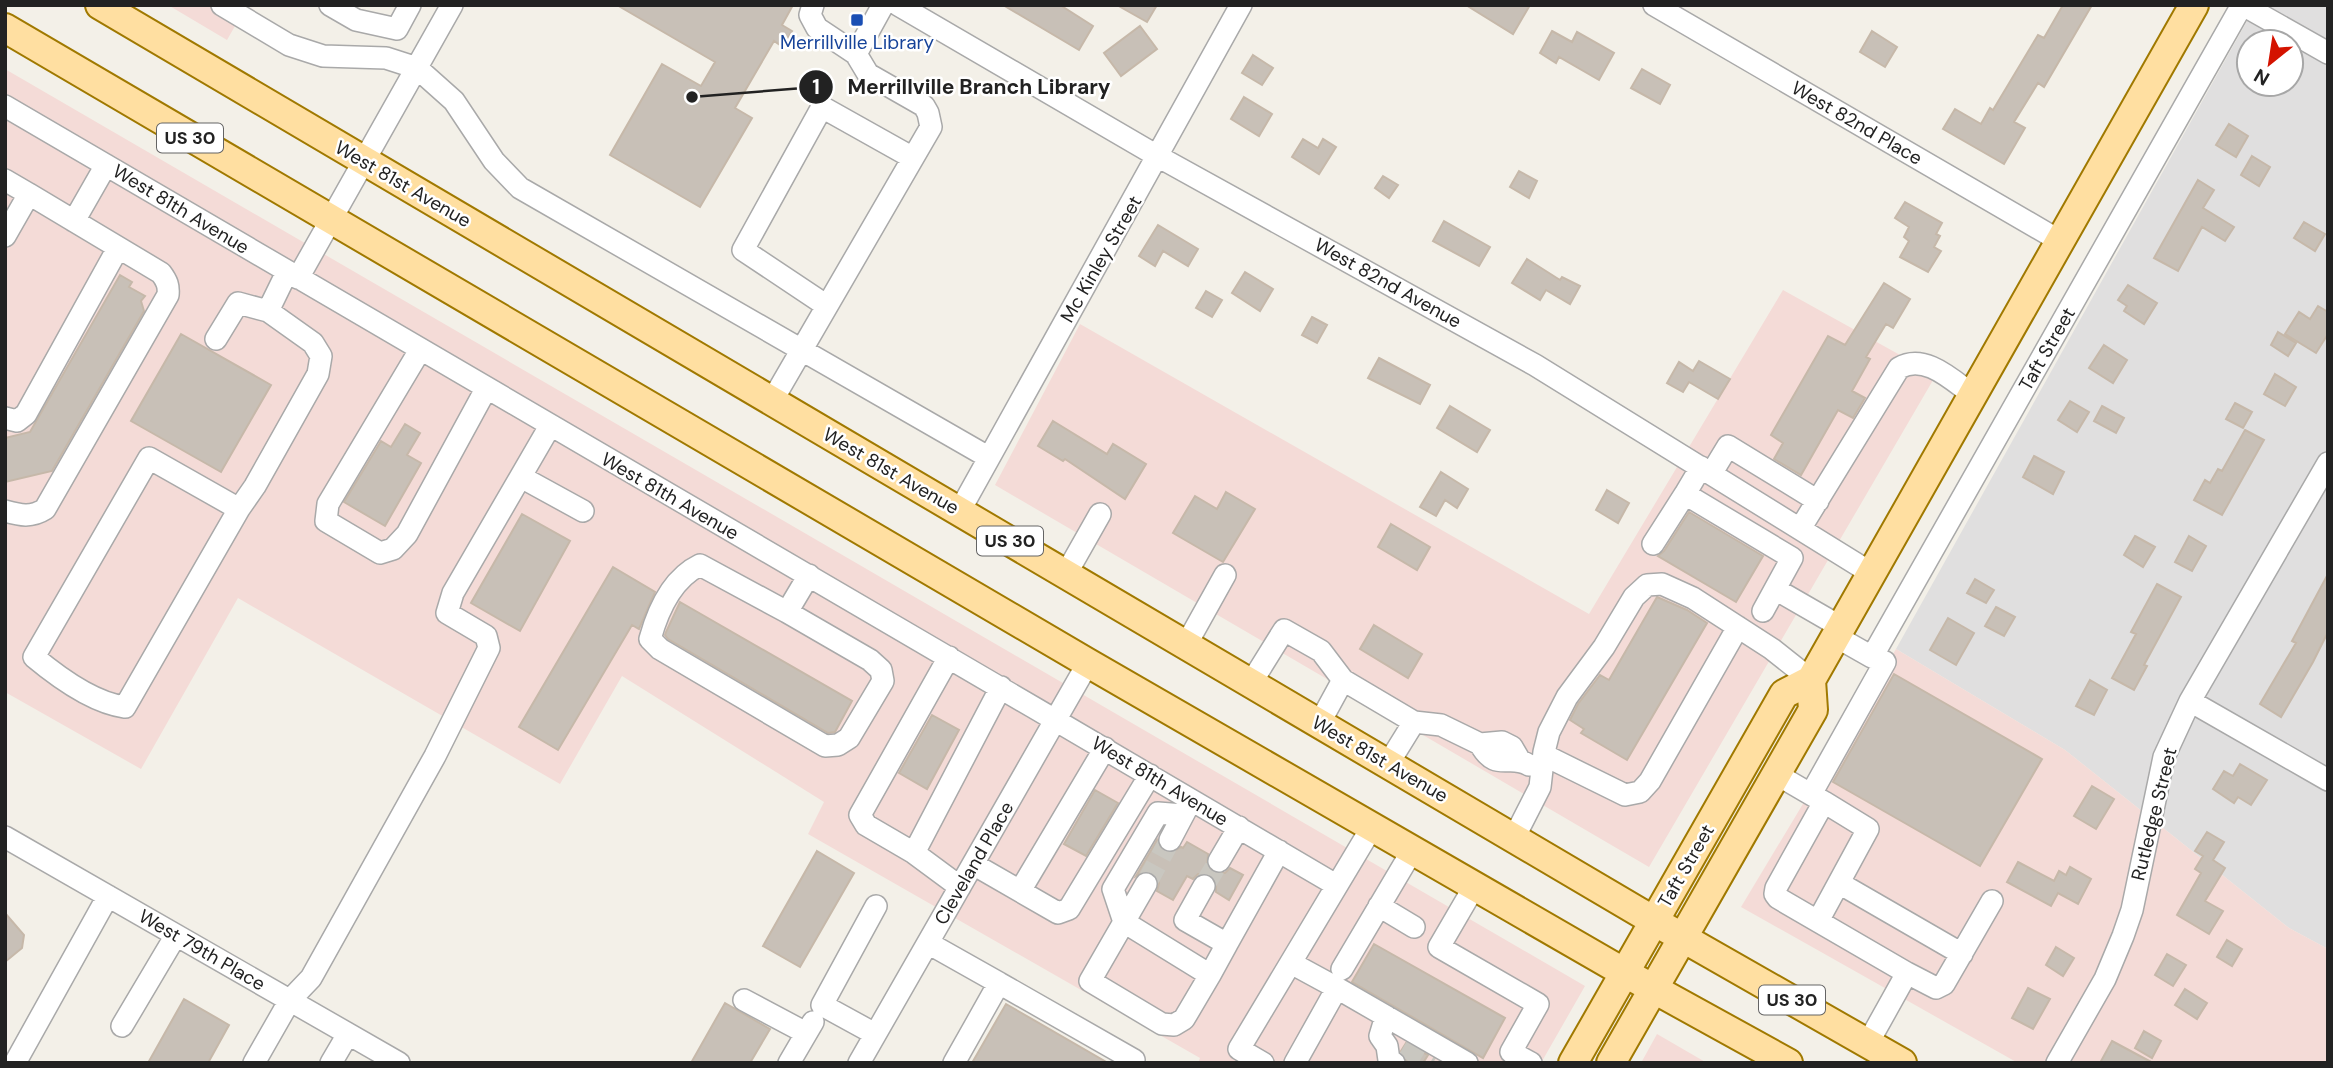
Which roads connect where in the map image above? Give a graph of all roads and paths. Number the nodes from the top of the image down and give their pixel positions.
1 (100, 5) edge
2 (222, 5) edge
3 (330, 5) edge
4 (410, 5) edge
5 (452, 5) edge
6 (813, 5) edge
7 (883, 5) edge
8 (898, 5) edge
9 (1241, 5) edge
10 (1654, 5) edge
11 (2194, 5) edge
12 (2243, 5) edge
13 (5, 28) edge
14 (2328, 53) edge
15 (856, 54) junction
16 (417, 68) junction
17 (5, 106) edge
18 (1159, 157) junction
19 (913, 158) junction
20 (365, 161) junction
21 (106, 165) junction
22 (6, 182) edge
23 (29, 194) junction
24 (74, 220) junction
25 (331, 221) junction
26 (5, 236) edge
27 (2060, 242) junction
28 (118, 248) junction
29 (293, 275) junction
30 (827, 306) junction
31 (268, 311) junction
32 (216, 339) dead end
33 (420, 350) junction
34 (800, 351) junction
35 (486, 389) junction
36 (1973, 395) junction
37 (772, 401) junction
38 (5, 418) edge
39 (550, 426) junction
40 (988, 457) junction
41 (2328, 463) edge
42 (1706, 471) junction
43 (521, 477) junction
44 (1685, 494) junction
45 (1818, 501) junction
46 (239, 509) junction
47 (5, 511) edge
48 (583, 511) dead end
49 (960, 512) junction
50 (1100, 514) dead end
51 (1800, 529) junction
52 (1653, 544) dead end
53 (1871, 573) junction
54 (1066, 574) junction
55 (809, 575) junction
56 (1225, 575) dead end
57 (1775, 589) junction
58 (1763, 611) dead end
59 (787, 612) junction
60 (1735, 625) junction
61 (1838, 631) junction
62 (1186, 645) junction
63 (948, 657) junction
64 (1872, 657) junction
65 (1088, 663) junction
66 (1343, 680) junction
67 (1811, 680) junction
68 (1251, 683) junction
69 (1001, 687) junction
70 (2190, 701) junction
71 (1056, 719) junction
72 (1414, 722) junction
73 (1319, 724) junction
74 (1105, 748) junction
75 (1388, 764) junction
76 (1544, 764) junction
77 (1776, 774) junction
78 (1150, 775) junction
79 (2328, 780) edge
80 (1818, 798) junction
81 (1187, 807) junction
82 (1239, 827) junction
83 (1372, 827) junction
84 (1514, 838) junction
85 (6, 840) edge
86 (1170, 840) tunnel mouth
87 (1279, 851) junction
88 (1412, 851) junction
89 (914, 853) junction
90 (1219, 861) tunnel mouth
91 (973, 864) junction
92 (1839, 883) junction
93 (1146, 884) tunnel mouth
94 (1336, 885) junction
95 (1204, 886) tunnel mouth
96 (960, 887) junction
97 (1474, 887) junction
98 (1020, 891) junction
99 (108, 896) junction
100 (1992, 901) dead end
101 (876, 906) dead end
102 (1379, 906) junction
103 (1654, 921) junction
104 (1818, 921) junction
105 (1124, 922) junction
106 (1414, 926) dead end
107 (176, 935) junction
108 (1683, 938) junction
109 (928, 943) junction
110 (1227, 944) junction
111 (1962, 954) junction
112 (1291, 962) junction
113 (1625, 973) junction
114 (1907, 973) junction
115 (1210, 975) junction
116 (1339, 978) junction
117 (999, 983) junction
118 (1653, 989) junction
119 (290, 1000) junction
120 (744, 1000) dead end
121 (822, 1005) junction
122 (1387, 1016) junction
123 (122, 1026) dead end
124 (806, 1033) junction
125 (348, 1034) junction
126 (876, 1034) junction
127 (1867, 1043) junction
128 (1396, 1052) tunnel mouth
129 (1134, 1060) dead end
130 (15, 1063) edge
131 (254, 1063) edge
132 (331, 1063) edge
133 (399, 1063) edge
134 (789, 1063) edge
135 (859, 1063) edge
136 (954, 1063) edge
137 (1263, 1063) edge
138 (1295, 1063) edge
139 (1467, 1063) edge
140 (1531, 1063) edge
141 (1573, 1063) edge
142 (1611, 1063) edge
143 (1788, 1063) edge
144 (1902, 1063) edge
145 (2057, 1063) edge

1 - 20 main road, West 81st Avenue / US 30
2 - 16 street
3 - 4 street
5 - 16 street
6 - 15 street
7 - 15 street
8 - 18 street, West 82nd Avenue
9 - 18 street, Mc Kinley Street
10 - 27 street, West 82nd Place
11 - 27 main road, Taft Street
12 - 14 street
12 - 64 street, Taft Street
13 - 25 main road, US 30
15 - 19 street
16 - 20 street
16 - 34 street
17 - 21 street, West 81th Avenue
18 - 40 street, Mc Kinley Street
18 - 42 street, West 82nd Avenue
19 - 30 street
19 - 30 street
20 - 25 street
20 - 37 main road, West 81st Avenue / US 30
21 - 24 street
21 - 29 street, West 81th Avenue
22 - 23 street
23 - 24 street
23 - 26 street
24 - 28 street
25 - 29 street
25 - 65 main road, US 30
27 - 36 main road, Taft Street
28 - 38 street
28 - 47 street
29 - 31 street
29 - 33 street, West 81th Avenue
30 - 34 street
31 - 32 street
31 - 46 street
33 - 35 street, West 81th Avenue
33 - 35 street
34 - 37 street
34 - 40 street
35 - 39 street, West 81th Avenue
36 - 45 street
36 - 53 main road, Taft Street
37 - 49 main road, West 81st Avenue / US 30
39 - 43 street
39 - 55 street, West 81th Avenue
40 - 49 street, Mc Kinley Street
41 - 70 street, Rutledge Street
42 - 44 street
42 - 45 street
42 - 51 street, West 82nd Avenue
43 - 48 street
43 - 119 street
44 - 52 street
44 - 57 street
45 - 51 street
46 - 46 street
49 - 54 main road, West 81st Avenue / US 30
50 - 54 street
51 - 53 street, West 82nd Avenue
53 - 61 main road, Taft Street
54 - 62 main road, West 81st Avenue / US 30
55 - 59 street
55 - 63 street, West 81th Avenue
56 - 62 street
57 - 58 street
57 - 61 street
59 - 59 street
60 - 67 street
60 - 76 street
60 - 76 street
61 - 64 street
61 - 67 main road, Taft Street
62 - 68 main road, West 81st Avenue / US 30
63 - 69 street, West 81th Avenue
63 - 89 street
64 - 80 street
65 - 71 street, Cleveland Place
65 - 83 main road, US 30
66 - 68 street
66 - 72 street
66 - 73 street
67 - 77 main road, Taft Street
67 - 103 main road, Taft Street
68 - 73 main road, West 81st Avenue / US 30
69 - 71 street, West 81th Avenue
69 - 89 street
70 - 79 street
70 - 145 street, Rutledge Street
71 - 74 street, West 81th Avenue
71 - 91 street, Cleveland Place
72 - 75 street
72 - 76 street
73 - 75 main road, West 81st Avenue / US 30
74 - 78 street, West 81th Avenue
74 - 98 street
75 - 84 main road, West 81st Avenue / US 30
76 - 84 street
77 - 80 street
77 - 108 main road, Taft Street
78 - 81 street, West 81th Avenue
78 - 98 street
80 - 92 street
80 - 104 street
81 - 82 street, West 81th Avenue
81 - 86 street
81 - 105 street
82 - 87 street, West 81th Avenue
82 - 90 street
83 - 88 main road, US 30
83 - 94 street
84 - 103 main road, West 81st Avenue / US 30
85 - 99 street, West 79th Place
87 - 94 street, West 81th Avenue
87 - 110 street
88 - 97 main road, US 30
88 - 102 street
89 - 96 street
91 - 96 street, Cleveland Place
91 - 98 street
92 - 104 street
92 - 111 street
93 - 105 street
94 - 112 street
95 - 110 street
96 - 109 street, Cleveland Place
97 - 113 main road, US 30
97 - 140 street
99 - 107 street, West 79th Place
99 - 130 street
100 - 111 street
101 - 121 street
102 - 106 street
102 - 116 street
103 - 108 main road, West 81st Avenue / US 30
103 - 113 main road, Taft Street
104 - 114 street
105 - 115 street
105 - 115 street
107 - 119 street, West 79th Place
107 - 123 street
108 - 118 main road, Taft Street
108 - 127 main road, West 81st Avenue / US 30
109 - 117 street
109 - 126 street, Cleveland Place
110 - 115 street
111 - 114 street
112 - 116 street
112 - 137 street
113 - 118 main road, US 30
113 - 141 main road, Taft Street
114 - 127 street
116 - 122 street
116 - 138 street
117 - 129 street
117 - 136 street
118 - 142 main road, Taft Street
118 - 143 main road, US 30
119 - 125 street, West 79th Place
119 - 131 street
120 - 124 street
121 - 124 street
121 - 126 street
122 - 128 street
122 - 139 street
124 - 134 street
125 - 132 street
125 - 133 street, West 79th Place
126 - 135 street, Cleveland Place
127 - 144 main road, West 81st Avenue / US 30

